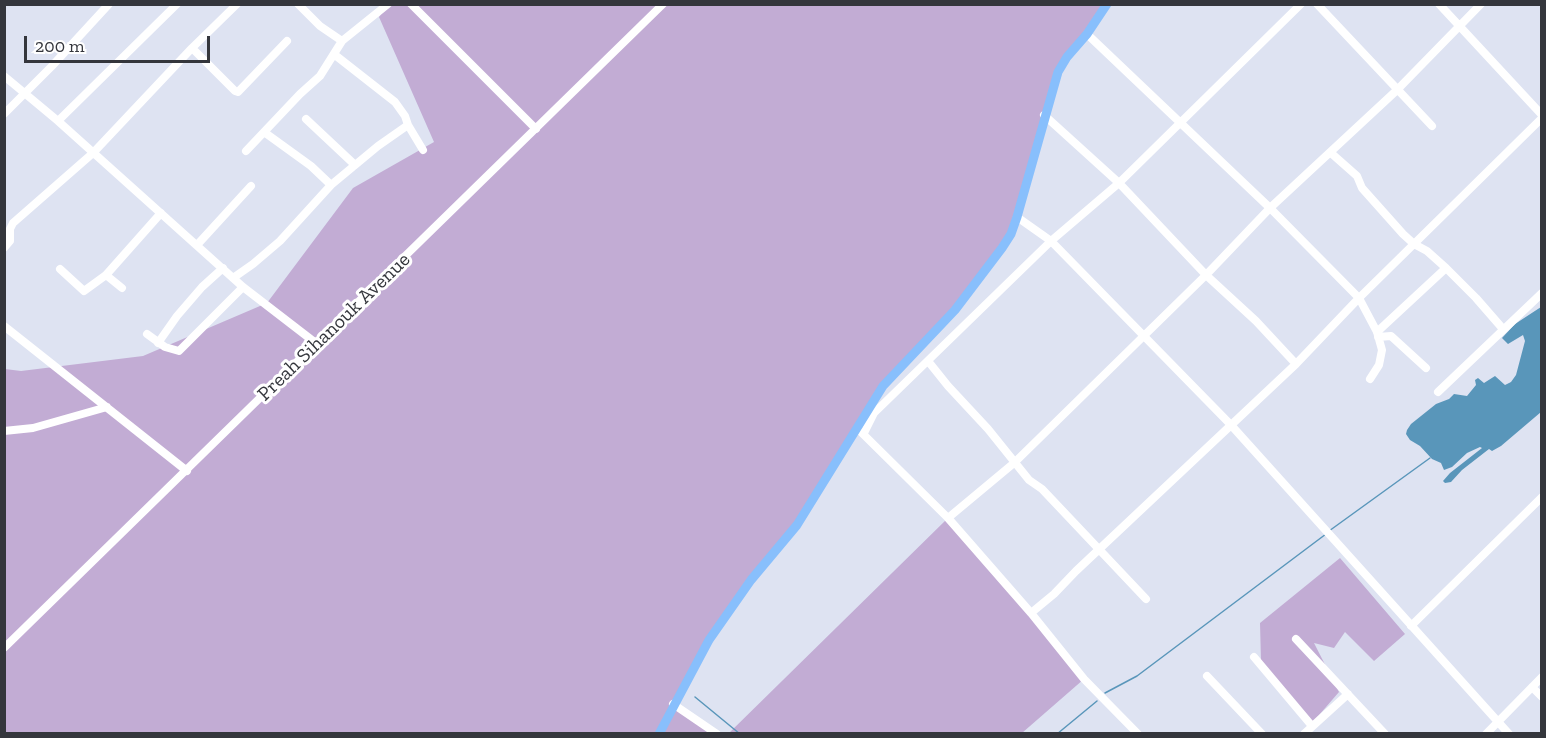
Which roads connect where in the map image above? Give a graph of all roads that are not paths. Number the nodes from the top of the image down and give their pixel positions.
1 (109, 4) edge
2 (177, 4) edge
3 (237, 4) edge
4 (298, 4) edge
5 (388, 4) edge
6 (411, 4) edge
7 (663, 4) edge
8 (1107, 4) edge
9 (1301, 4) edge
10 (1317, 4) edge
11 (1439, 4) edge
12 (1480, 4) edge
13 (1459, 25) junction
14 (1087, 34) junction
15 (287, 41) dead end
16 (342, 41) junction
17 (192, 48) junction
18 (334, 55) junction
19 (4, 76) edge
20 (1397, 90) junction
21 (25, 95) junction
22 (4, 114) edge
23 (1044, 115) junction
24 (1542, 117) edge
25 (306, 119) dead end
26 (58, 121) junction
27 (1181, 122) junction
28 (408, 125) junction
29 (1432, 126) dead end
30 (536, 129) junction
31 (264, 132) junction
32 (423, 150) dead end
33 (246, 151) dead end
34 (93, 153) junction
35 (1331, 153) junction
36 (355, 165) junction
37 (1119, 183) junction
38 (331, 185) junction
39 (251, 186) dead end
40 (1270, 208) junction
41 (161, 213) junction
42 (1017, 217) junction
43 (1051, 241) junction
44 (197, 244) junction
45 (1414, 244) junction
46 (4, 248) edge
47 (223, 268) junction
48 (1446, 268) junction
49 (60, 269) dead end
50 (106, 275) junction
51 (1206, 275) junction
52 (233, 278) junction
53 (243, 287) junction
54 (122, 288) dead end
55 (1542, 293) edge
56 (1359, 298) junction
57 (4, 326) edge
58 (1503, 329) junction
59 (147, 334) dead end
60 (1378, 334) junction
61 (1144, 336) junction
62 (926, 341) junction
63 (159, 343) junction
64 (317, 344) junction
65 (936, 354) junction
66 (928, 361) junction
67 (1296, 364) junction
68 (1425, 368) dead end
69 (1370, 379) dead end
70 (1438, 392) dead end
71 (107, 407) junction
72 (1230, 425) junction
73 (4, 431) edge
74 (859, 431) junction
75 (1014, 463) junction
76 (187, 471) junction
77 (1540, 501) edge
78 (948, 518) junction
79 (1099, 550) junction
80 (1146, 599) dead end
81 (1031, 613) junction
82 (1411, 626) junction
83 (1296, 639) dead end
84 (4, 648) edge
85 (1254, 657) dead end
86 (1207, 676) dead end
87 (1542, 677) edge
88 (1532, 687) junction
89 (1348, 694) junction
90 (1542, 697) edge
91 (674, 704) junction
92 (1498, 722) junction
93 (1312, 726) junction
94 (1131, 727) junction
95 (659, 734) edge
96 (717, 734) edge
97 (1124, 734) edge
98 (1138, 734) edge
99 (1262, 734) edge
100 (1304, 734) edge
101 (1385, 734) edge
102 (1486, 734) edge
103 (1509, 734) edge

1 - 21 street
2 - 26 street
3 - 17 street
4 - 16 street
5 - 16 street
6 - 30 street
7 - 30 street, Preah Sihanouk Avenue
8 - 14 main road
9 - 27 street
10 - 20 street
11 - 13 street
12 - 13 street
13 - 20 street
13 - 24 street
14 - 23 main road
14 - 27 street
15 - 17 street
16 - 18 street
17 - 34 street
18 - 28 street
18 - 31 street
19 - 21 street
20 - 29 street
20 - 35 street
21 - 22 street
21 - 26 street
23 - 37 street
23 - 42 main road
24 - 45 street
25 - 36 street
26 - 34 street
27 - 37 street
27 - 40 street
28 - 32 street
28 - 36 street
30 - 64 street, Preah Sihanouk Avenue
31 - 33 street
31 - 38 street
34 - 41 street
34 - 46 street
35 - 40 street
35 - 45 street
36 - 38 street
37 - 43 street
37 - 51 street
38 - 52 street
39 - 44 street
40 - 51 street
40 - 56 street
41 - 44 street
41 - 50 street
42 - 43 street
42 - 62 main road
43 - 61 street
43 - 65 street
44 - 47 street
45 - 48 street
45 - 56 street
47 - 52 street
47 - 63 street
48 - 58 street
48 - 60 street
49 - 50 street
50 - 54 street
51 - 61 street
51 - 67 street
52 - 53 street
53 - 63 street
53 - 64 street
55 - 58 street
56 - 60 street
56 - 67 street
57 - 71 street
58 - 70 street
59 - 63 street
60 - 68 street
60 - 69 street
61 - 72 street
61 - 75 street
62 - 65 street
62 - 74 main road
64 - 76 street, Preah Sihanouk Avenue
65 - 66 street
66 - 74 street
66 - 75 street
67 - 72 street
71 - 73 street
71 - 76 street
72 - 79 street
72 - 82 street
74 - 78 street
74 - 91 main road
75 - 78 street
75 - 79 street
76 - 84 street, Preah Sihanouk Avenue
77 - 82 street
78 - 81 street
79 - 80 street
79 - 81 street
81 - 94 street
82 - 92 street
83 - 89 street
85 - 93 street
86 - 99 street
87 - 88 street
88 - 90 street
88 - 92 street
89 - 93 street
89 - 101 street
91 - 95 main road
91 - 96 street
92 - 102 street
92 - 103 street
93 - 100 street
94 - 97 street
94 - 98 street

